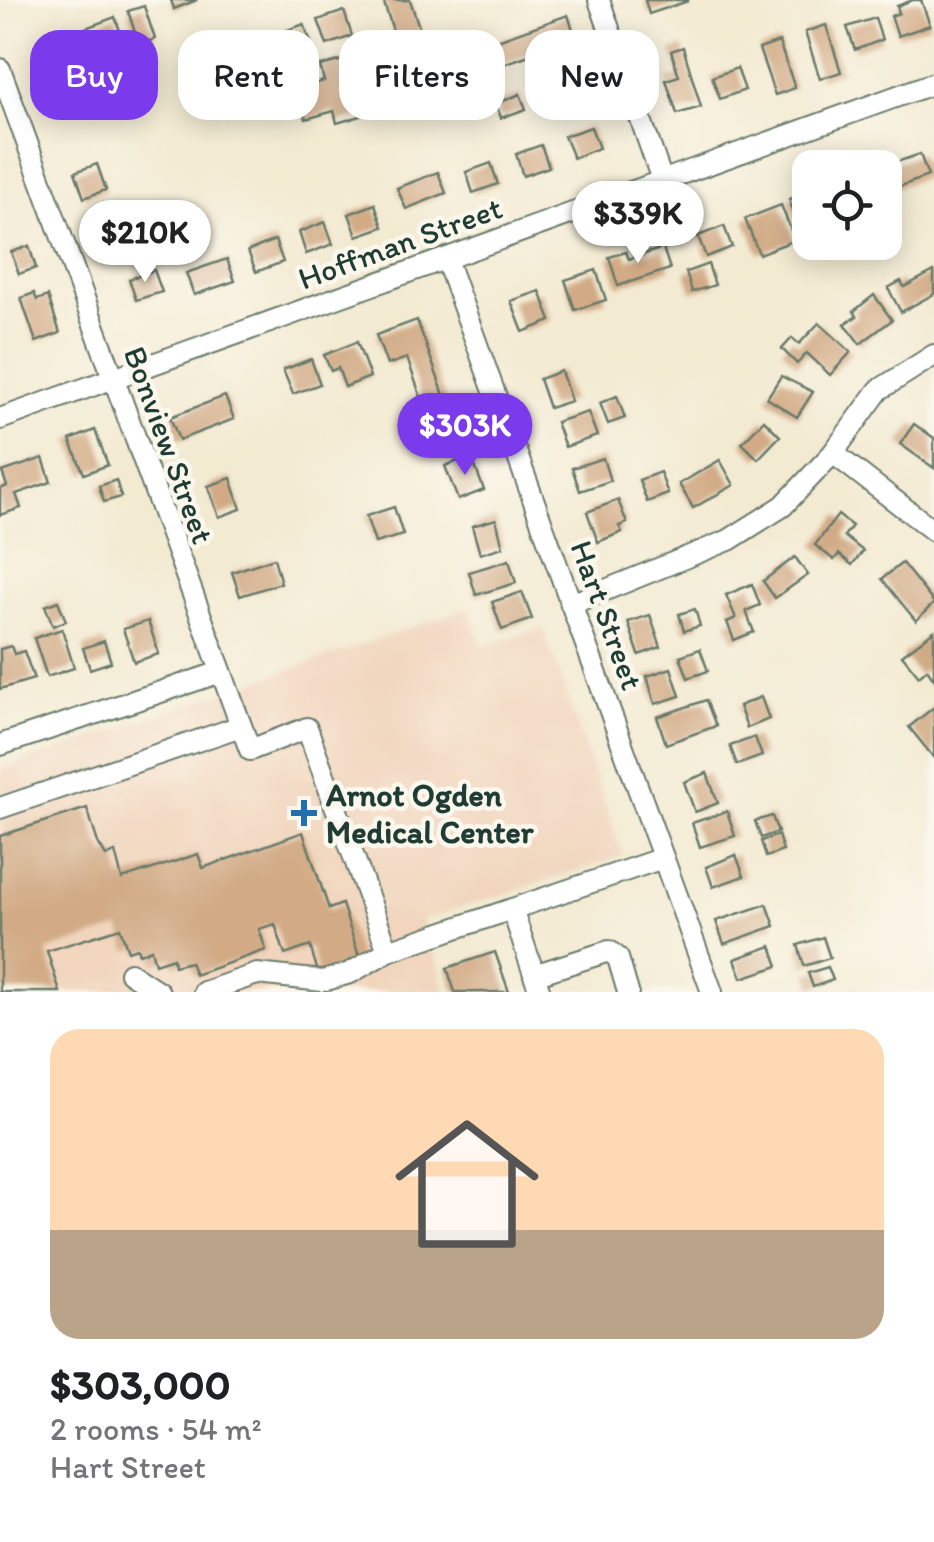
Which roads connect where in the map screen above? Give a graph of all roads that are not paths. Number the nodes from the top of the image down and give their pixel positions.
1 (599, 0) edge
2 (0, 69) edge
3 (934, 84) edge
4 (662, 180) junction
5 (446, 259) junction
6 (934, 355) edge
7 (113, 378) junction
8 (0, 419) edge
9 (833, 452) junction
10 (934, 530) edge
11 (570, 604) junction
12 (220, 672) junction
13 (241, 726) junction
14 (0, 745) edge
15 (0, 808) edge
16 (663, 858) junction
17 (512, 909) junction
18 (388, 951) junction
19 (130, 973) dead end
20 (537, 984) edge
21 (158, 992) edge
22 (204, 992) edge
23 (628, 992) edge
24 (712, 992) edge

1 - 4 street
2 - 7 street, Bonview Street
3 - 4 street, Hoffman Street
4 - 5 street, Hoffman Street
5 - 7 street, Hoffman Street
5 - 11 street, Hart Street
6 - 9 street
7 - 8 street, Hoffman Street
7 - 12 street, Bonview Street
9 - 10 street
9 - 11 street
11 - 16 street, Hart Street
12 - 13 street, Bonview Street
12 - 14 street
13 - 15 street
13 - 18 street
16 - 17 street
16 - 24 street, Hart Street
17 - 18 street
17 - 20 street
18 - 22 street
19 - 21 street
20 - 23 street

